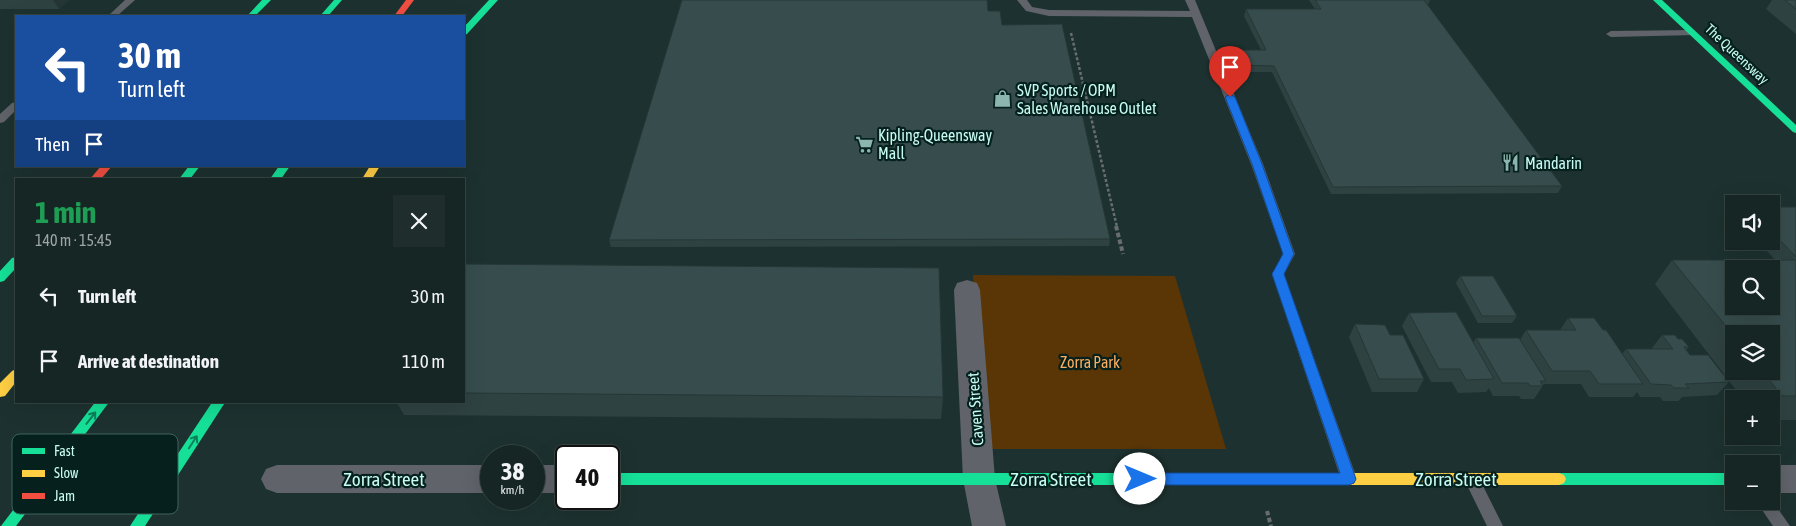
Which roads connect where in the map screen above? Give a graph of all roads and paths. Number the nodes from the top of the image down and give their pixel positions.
1 (130, 0) edge
2 (267, 0) edge
3 (338, 0) edge
4 (410, 0) edge
5 (483, 0) edge
6 (494, 0) edge
7 (1022, 0) edge
8 (1190, 0) edge
9 (1657, 0) edge
10 (1196, 14) junction
11 (113, 15) edge
12 (252, 15) edge
13 (325, 15) edge
14 (399, 15) edge
15 (1070, 28) dead end
16 (465, 30) edge
17 (465, 31) edge
18 (1692, 33) junction
19 (1611, 34) dead end
20 (15, 106) edge
21 (0, 120) edge
22 (1796, 130) edge
23 (106, 167) edge
24 (193, 167) edge
25 (284, 167) edge
26 (374, 167) edge
27 (96, 178) edge
28 (185, 178) edge
29 (276, 178) edge
30 (368, 178) edge
31 (1123, 254) dead end
32 (15, 262) edge
33 (0, 278) edge
34 (967, 290) dead end
35 (15, 375) edge
36 (0, 392) edge
37 (102, 403) edge
38 (219, 403) edge
39 (79, 434) edge
40 (178, 464) edge
41 (277, 479) dead end
42 (480, 479) edge
43 (620, 479) edge
44 (980, 479) junction
45 (1349, 479) junction
46 (1472, 479) junction
47 (1725, 479) edge
48 (1780, 479) edge
49 (1796, 479) edge
50 (1770, 510) edge
51 (17, 514) edge
52 (145, 514) edge
53 (8, 526) edge
54 (137, 526) edge
55 (990, 526) edge
56 (1494, 526) edge
57 (1782, 526) edge

1 - 11 lane
2 - 12 main road
3 - 13 main road
4 - 14 main road
5 - 16 main road
6 - 17 main road
7 - 10 lane
8 - 10 lane
9 - 18 main road, The Queensway
10 - 45 lane
15 - 31 path
18 - 19 lane
18 - 22 main road, The Queensway
20 - 21 lane
23 - 27 main road
24 - 28 main road
25 - 29 main road
26 - 30 main road
32 - 33 main road
34 - 44 street, Caven Street
35 - 36 main road
39 -> 37 main road
40 -> 38 main road
41 - 42 street, Zorra Street
43 - 44 main road, Zorra Street
44 - 45 main road, Zorra Street
44 - 55 street, Caven Street
45 - 46 main road, Zorra Street
46 - 47 main road, Zorra Street
46 - 56 lane
48 - 49 street
50 - 57 lane
53 -> 51 main road
54 -> 52 main road

